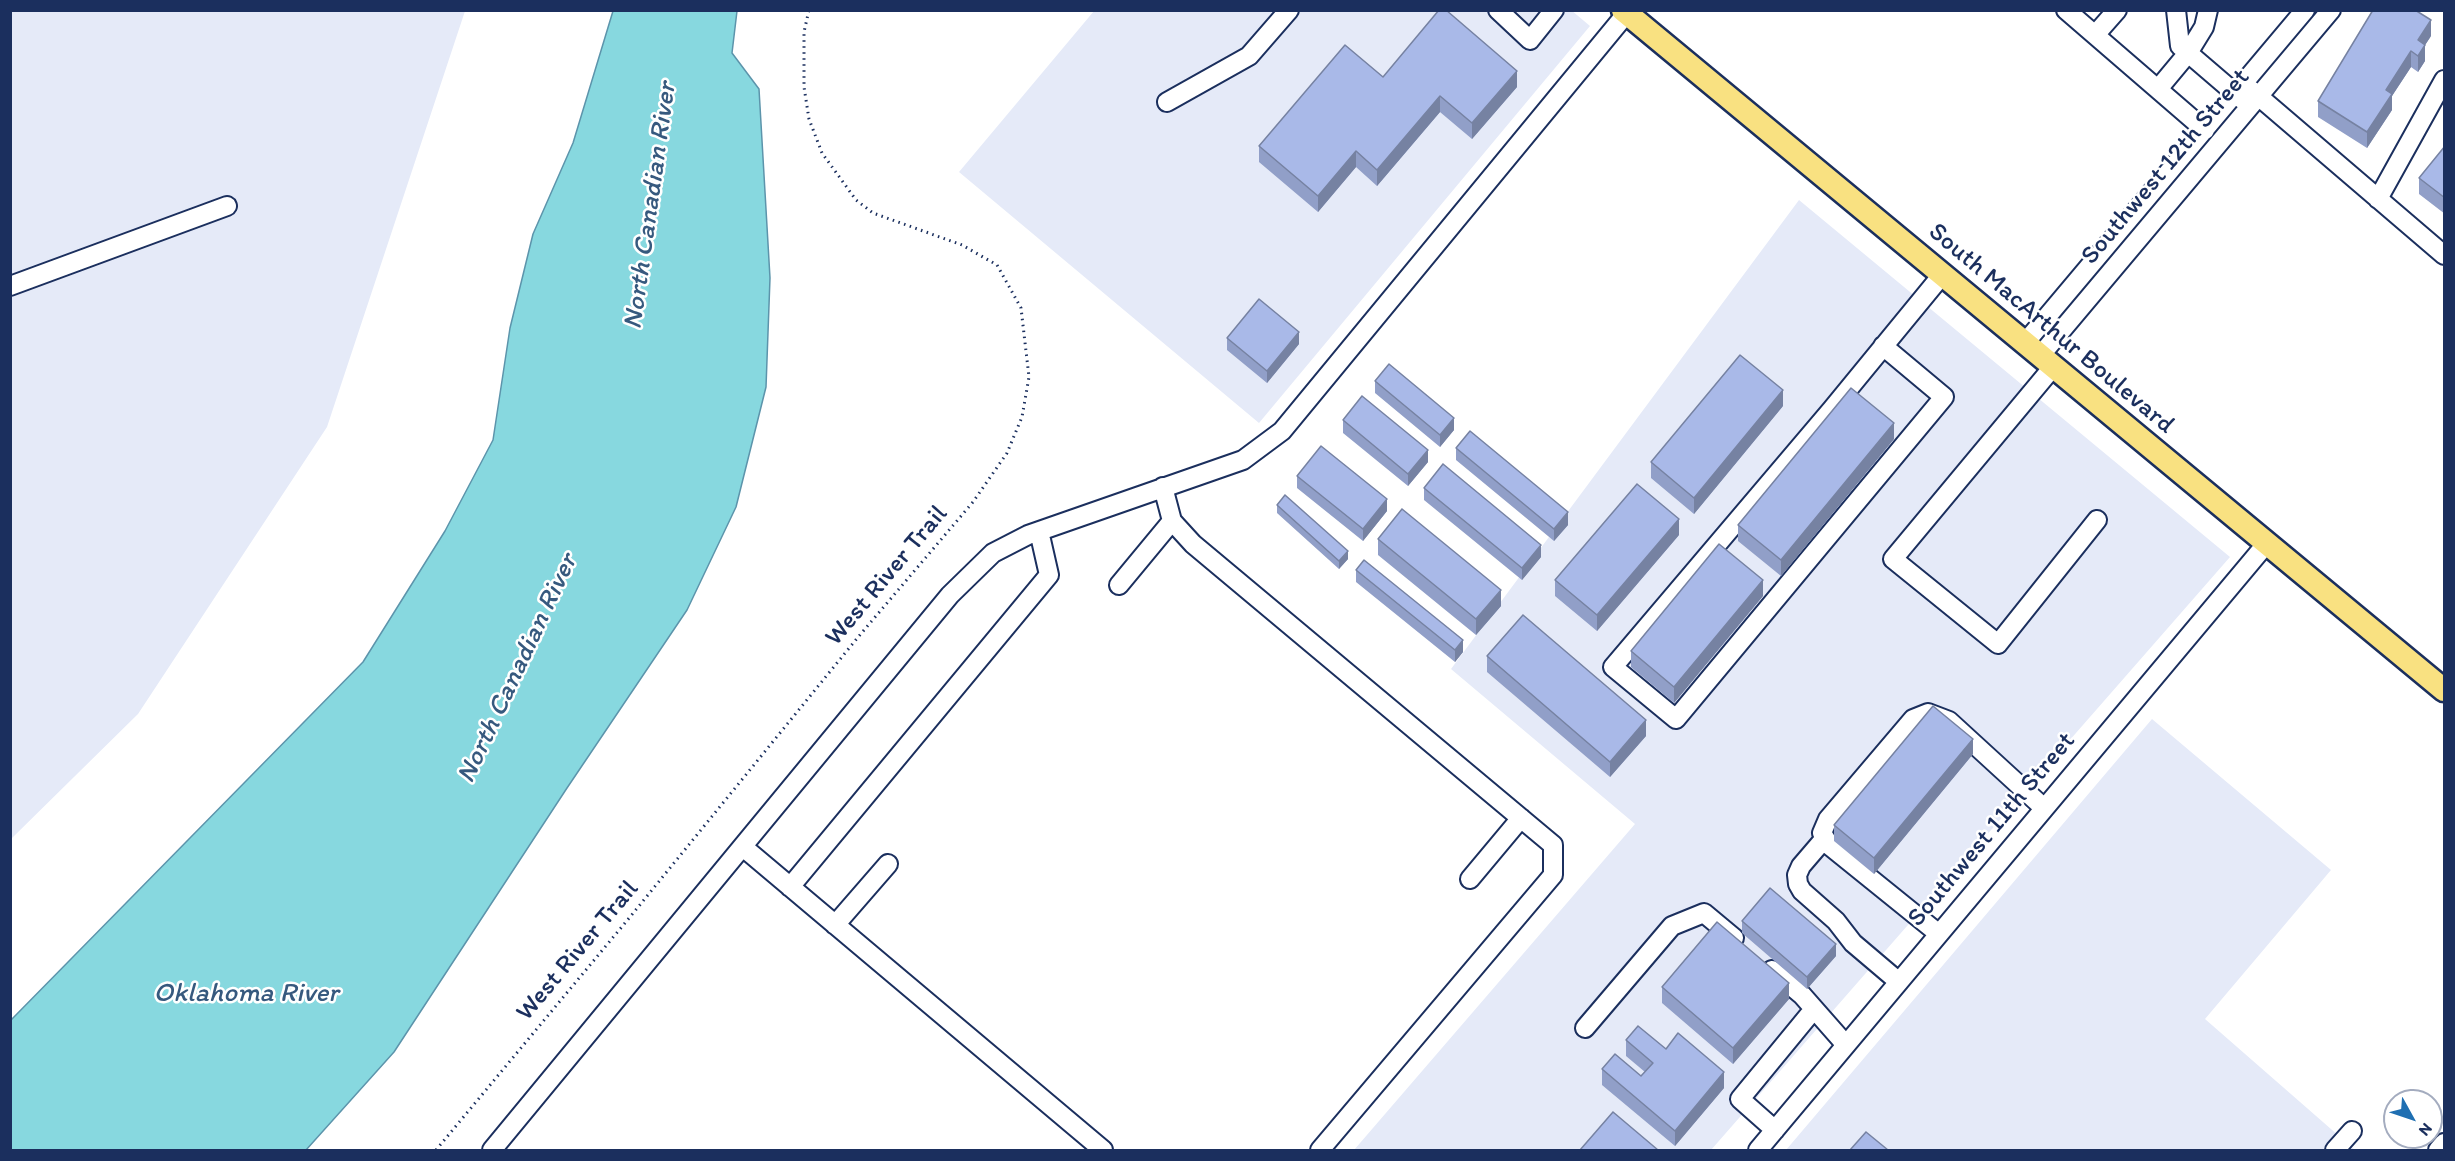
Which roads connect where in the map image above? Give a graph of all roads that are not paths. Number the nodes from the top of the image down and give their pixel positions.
1 (1289, 10) edge
2 (1498, 10) edge
3 (1554, 10) edge
4 (2066, 10) edge
5 (2117, 10) edge
6 (2176, 10) edge
7 (2208, 10) edge
8 (2305, 10) edge
9 (2331, 10) edge
10 (1624, 12) edge
11 (2095, 35) junction
12 (2188, 53) junction
13 (2445, 80) edge
14 (2240, 88) junction
15 (2158, 89) junction
16 (2254, 101) junction
17 (1167, 102) dead end
18 (2205, 130) junction
19 (2378, 199) junction
20 (227, 206) dead end
21 (2445, 255) edge
22 (1942, 275) junction
23 (10, 286) edge
24 (1883, 346) junction
25 (2039, 356) junction
26 (1163, 487) junction
27 (2097, 520) dead end
28 (1172, 521) junction
29 (1039, 531) junction
30 (2267, 543) junction
31 (1119, 585) dead end
32 (2445, 690) edge
33 (2044, 808) junction
34 (1521, 818) junction
35 (1825, 838) junction
36 (743, 847) junction
37 (888, 864) dead end
38 (1470, 879) dead end
39 (790, 887) junction
40 (835, 925) junction
41 (1939, 934) junction
42 (1899, 982) junction
43 (1814, 1009) junction
44 (1585, 1028) dead end
45 (1846, 1045) junction
46 (2352, 1131) dead end
47 (1768, 1143) edge
48 (2445, 1143) edge
49 (492, 1150) edge
50 (1103, 1150) edge
51 (1320, 1150) edge
52 (2335, 1150) edge
53 (2438, 1150) edge

1 - 17 street
2 - 3 street
4 - 11 street
5 - 11 street
6 - 12 street
7 - 12 street
8 - 14 street, Southwest 12th Street
9 - 16 street, Southwest 12th Street
10 - 22 main road, South MacArthur Boulevard
10 - 26 street
11 - 15 street
12 - 14 street
12 - 15 street
13 - 19 street
14 - 16 street
14 - 18 street, Southwest 12th Street
15 - 18 street
16 - 19 street
16 - 25 street, Southwest 12th Street
18 - 25 street, Southwest 12th Street
19 - 21 street
20 - 23 street
22 - 24 street
22 - 25 main road, South MacArthur Boulevard
24 - 24 street
25 - 27 street
25 - 30 main road, South MacArthur Boulevard
26 - 28 street
26 - 29 street
28 - 31 street
28 - 34 street
29 - 36 street
29 - 39 street
30 - 32 main road, South MacArthur Boulevard
30 - 33 street, Southwest 11th Street
33 - 35 street
33 - 41 street, Southwest 11th Street
34 - 38 street
34 - 51 street
35 - 41 street
35 - 42 street
36 - 39 street
36 - 49 street
37 - 40 street
39 - 40 street
40 - 50 street
41 - 42 street, Southwest 11th Street
42 - 45 street, Southwest 11th Street
43 - 44 street
43 - 45 street
43 - 47 street
45 - 47 street, Southwest 11th Street
46 - 52 street
48 - 53 street

